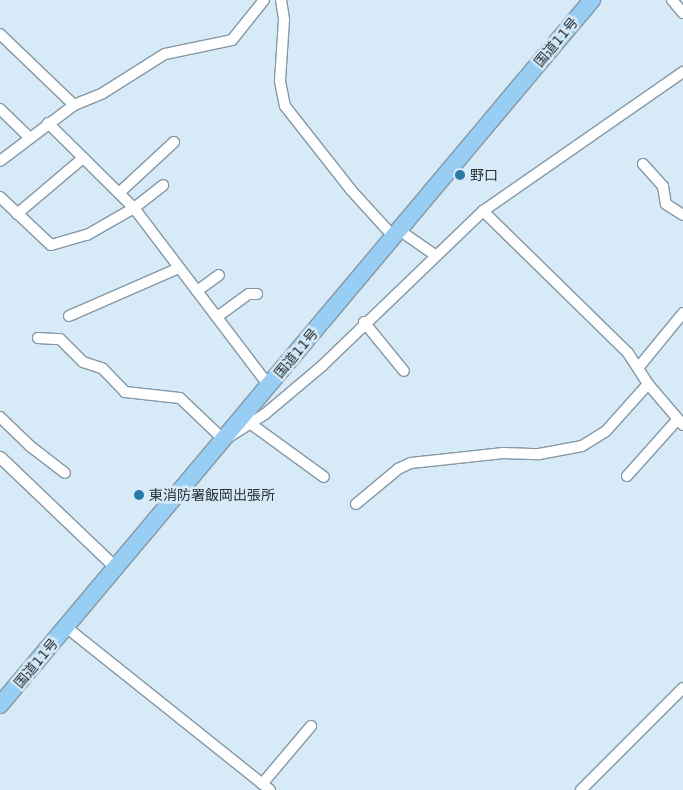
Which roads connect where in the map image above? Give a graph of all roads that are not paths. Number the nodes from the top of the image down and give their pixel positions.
1 (264, 0) edge
2 (281, 0) edge
3 (592, 0) edge
4 (672, 0) edge
5 (683, 13) edge
6 (0, 34) edge
7 (683, 72) edge
8 (74, 105) junction
9 (0, 108) edge
10 (48, 123) junction
11 (28, 137) junction
12 (174, 142) dead end
13 (83, 158) junction
14 (0, 160) edge
15 (643, 164) dead end
16 (163, 185) dead end
17 (119, 194) junction
18 (0, 198) edge
19 (134, 208) junction
20 (483, 210) junction
21 (17, 214) junction
22 (683, 215) edge
23 (396, 233) junction
24 (434, 255) junction
25 (179, 268) junction
26 (220, 275) dead end
27 (197, 291) junction
28 (256, 294) dead end
29 (683, 312) edge
30 (69, 316) dead end
31 (217, 317) junction
32 (364, 322) junction
33 (38, 338) dead end
34 (638, 368) junction
35 (404, 370) dead end
36 (648, 384) junction
37 (269, 386) junction
38 (0, 417) edge
39 (680, 422) edge
40 (251, 424) junction
41 (224, 440) junction
42 (0, 457) edge
43 (65, 473) dead end
44 (627, 476) dead end
45 (324, 477) dead end
46 (356, 504) dead end
47 (116, 568) junction
48 (66, 627) junction
49 (683, 688) edge
50 (0, 705) edge
51 (311, 726) dead end
52 (266, 787) edge
53 (581, 790) edge

1 - 8 street
2 - 23 street
3 - 23 highway, 国道11号
4 - 5 street
6 - 8 street
7 - 20 street
8 - 10 street
9 - 11 street
10 - 11 street
10 - 13 street
11 - 14 street
12 - 17 street
13 - 17 street
13 - 21 street
15 - 22 street
16 - 19 street
17 - 19 street
18 - 21 street
19 - 21 street
19 - 25 street
20 - 24 street
20 - 34 street
23 - 24 street
23 - 37 highway, 国道11号
24 - 32 street
25 - 27 street
25 - 30 street
26 - 27 street
27 - 31 street
28 - 31 street
29 - 34 street
31 - 37 street
32 - 35 street
32 - 40 street
33 - 41 street
34 - 36 street
36 - 39 street
36 - 46 street
37 - 41 highway, 国道11号
38 - 43 street
39 - 44 street
40 - 41 street
40 - 45 street
41 - 47 highway, 国道11号
42 - 47 street
47 - 48 highway, 国道11号
48 - 50 highway, 国道11号
48 - 52 street
49 - 53 street
51 - 52 street

